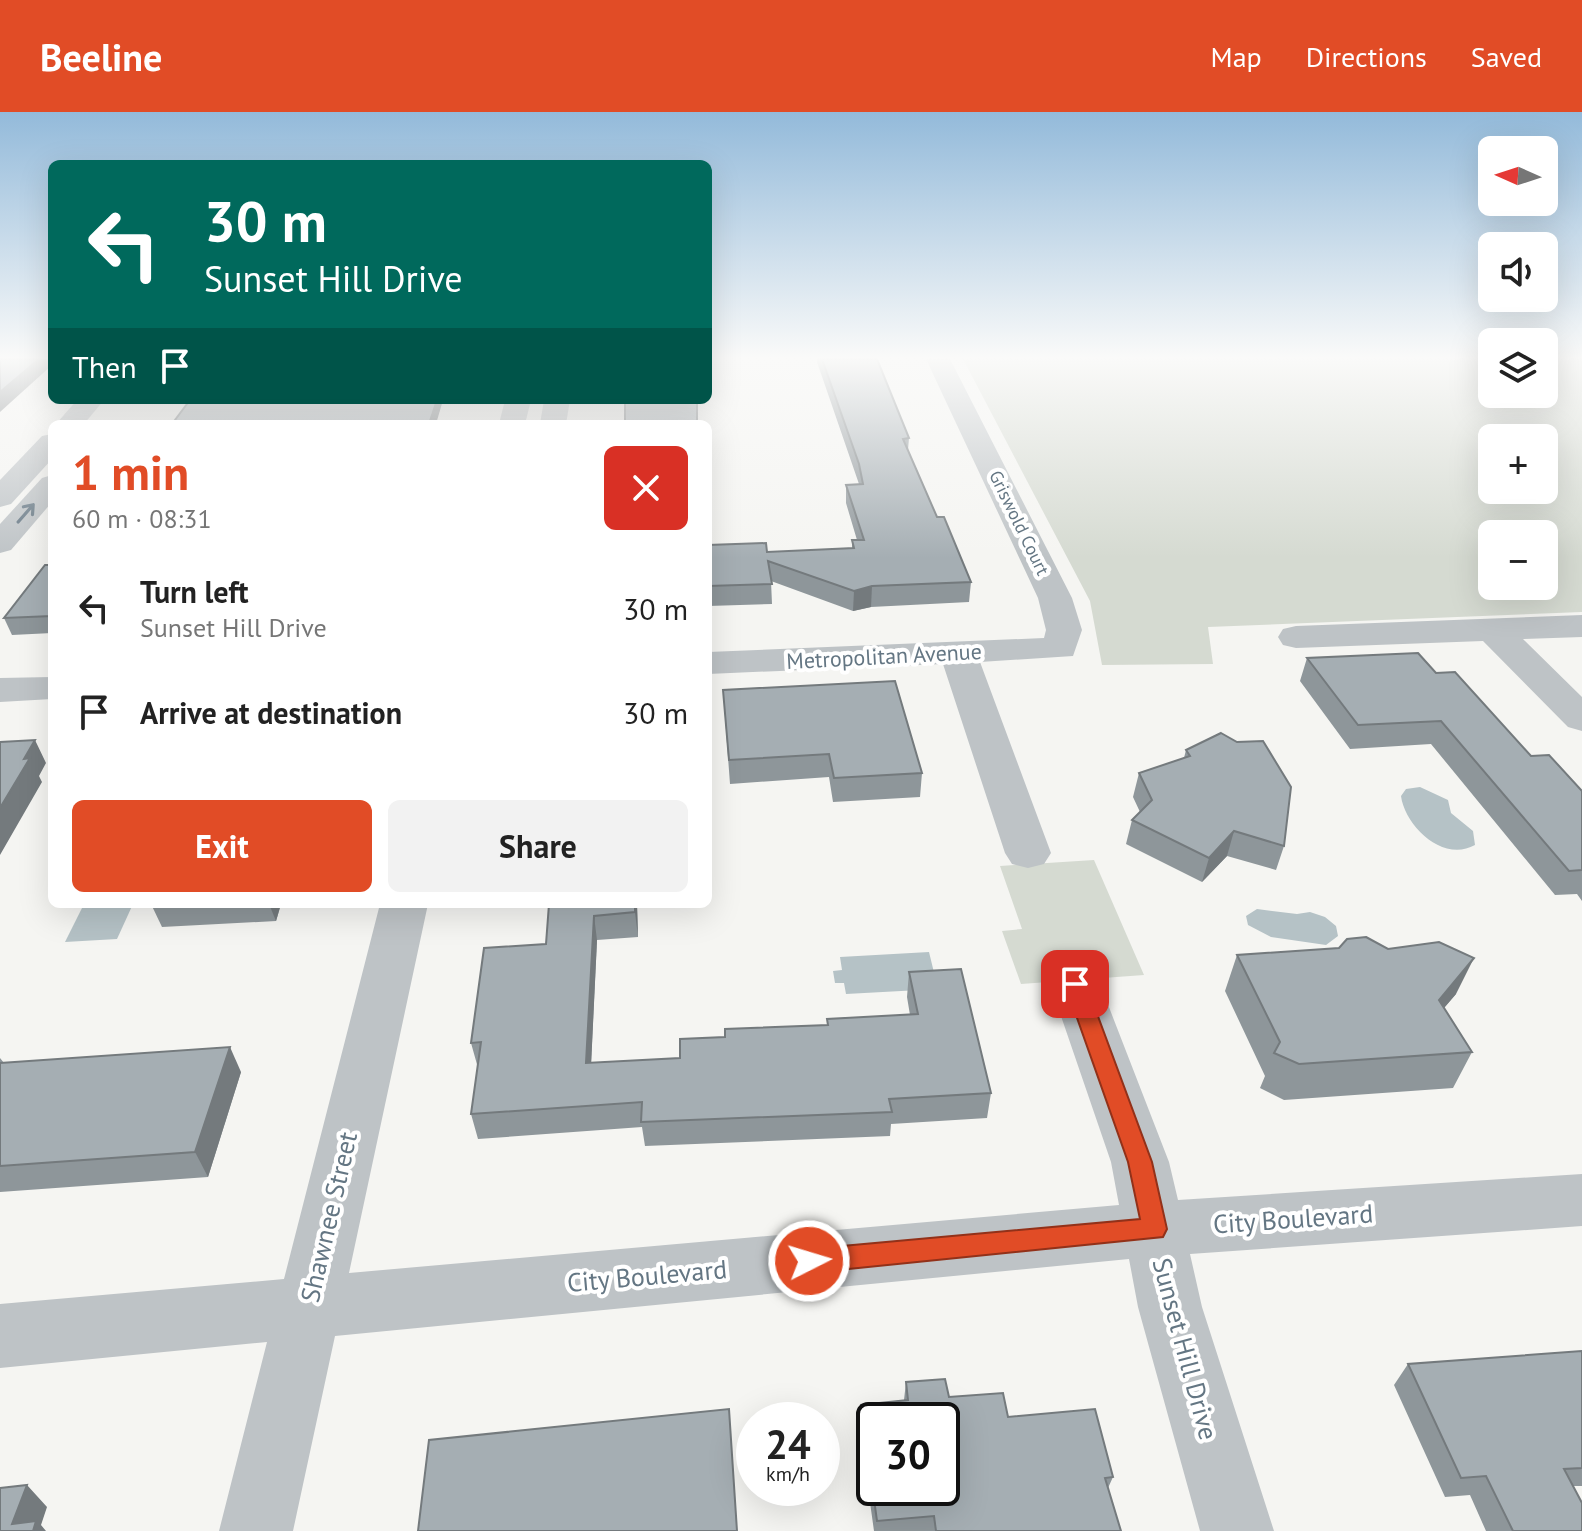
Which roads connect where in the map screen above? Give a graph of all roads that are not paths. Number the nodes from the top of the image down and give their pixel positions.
1 (970, 425) edge
2 (48, 446) edge
3 (48, 489) edge
4 (0, 498) edge
5 (0, 543) edge
6 (1582, 626) edge
7 (1492, 629) junction
8 (1296, 637) dead end
9 (1060, 648) joint
10 (958, 653) junction
11 (712, 663) edge
12 (48, 688) edge
13 (0, 690) edge
14 (1582, 719) edge
15 (1028, 853) dead end
16 (403, 908) edge
17 (1075, 984) dead end
18 (1582, 1200) edge
19 (1154, 1229) junction
20 (308, 1308) junction
21 (0, 1336) edge
22 (256, 1531) edge
23 (1237, 1531) edge

1 - 9 street, Griswold Court
2 - 4 street
5 -> 3 street
6 - 7 street
7 - 8 street
7 - 14 street
9 - 10 street, Metropolitan Avenue
10 - 11 street, Metropolitan Avenue
10 - 15 street
12 - 13 street
16 - 20 street, Shawnee Street
17 - 19 street, Sunset Hill Drive
18 - 19 street, City Boulevard
19 - 20 street, City Boulevard
19 - 23 street, Sunset Hill Drive
20 - 21 street, City Boulevard
20 - 22 street, Shawnee Street

